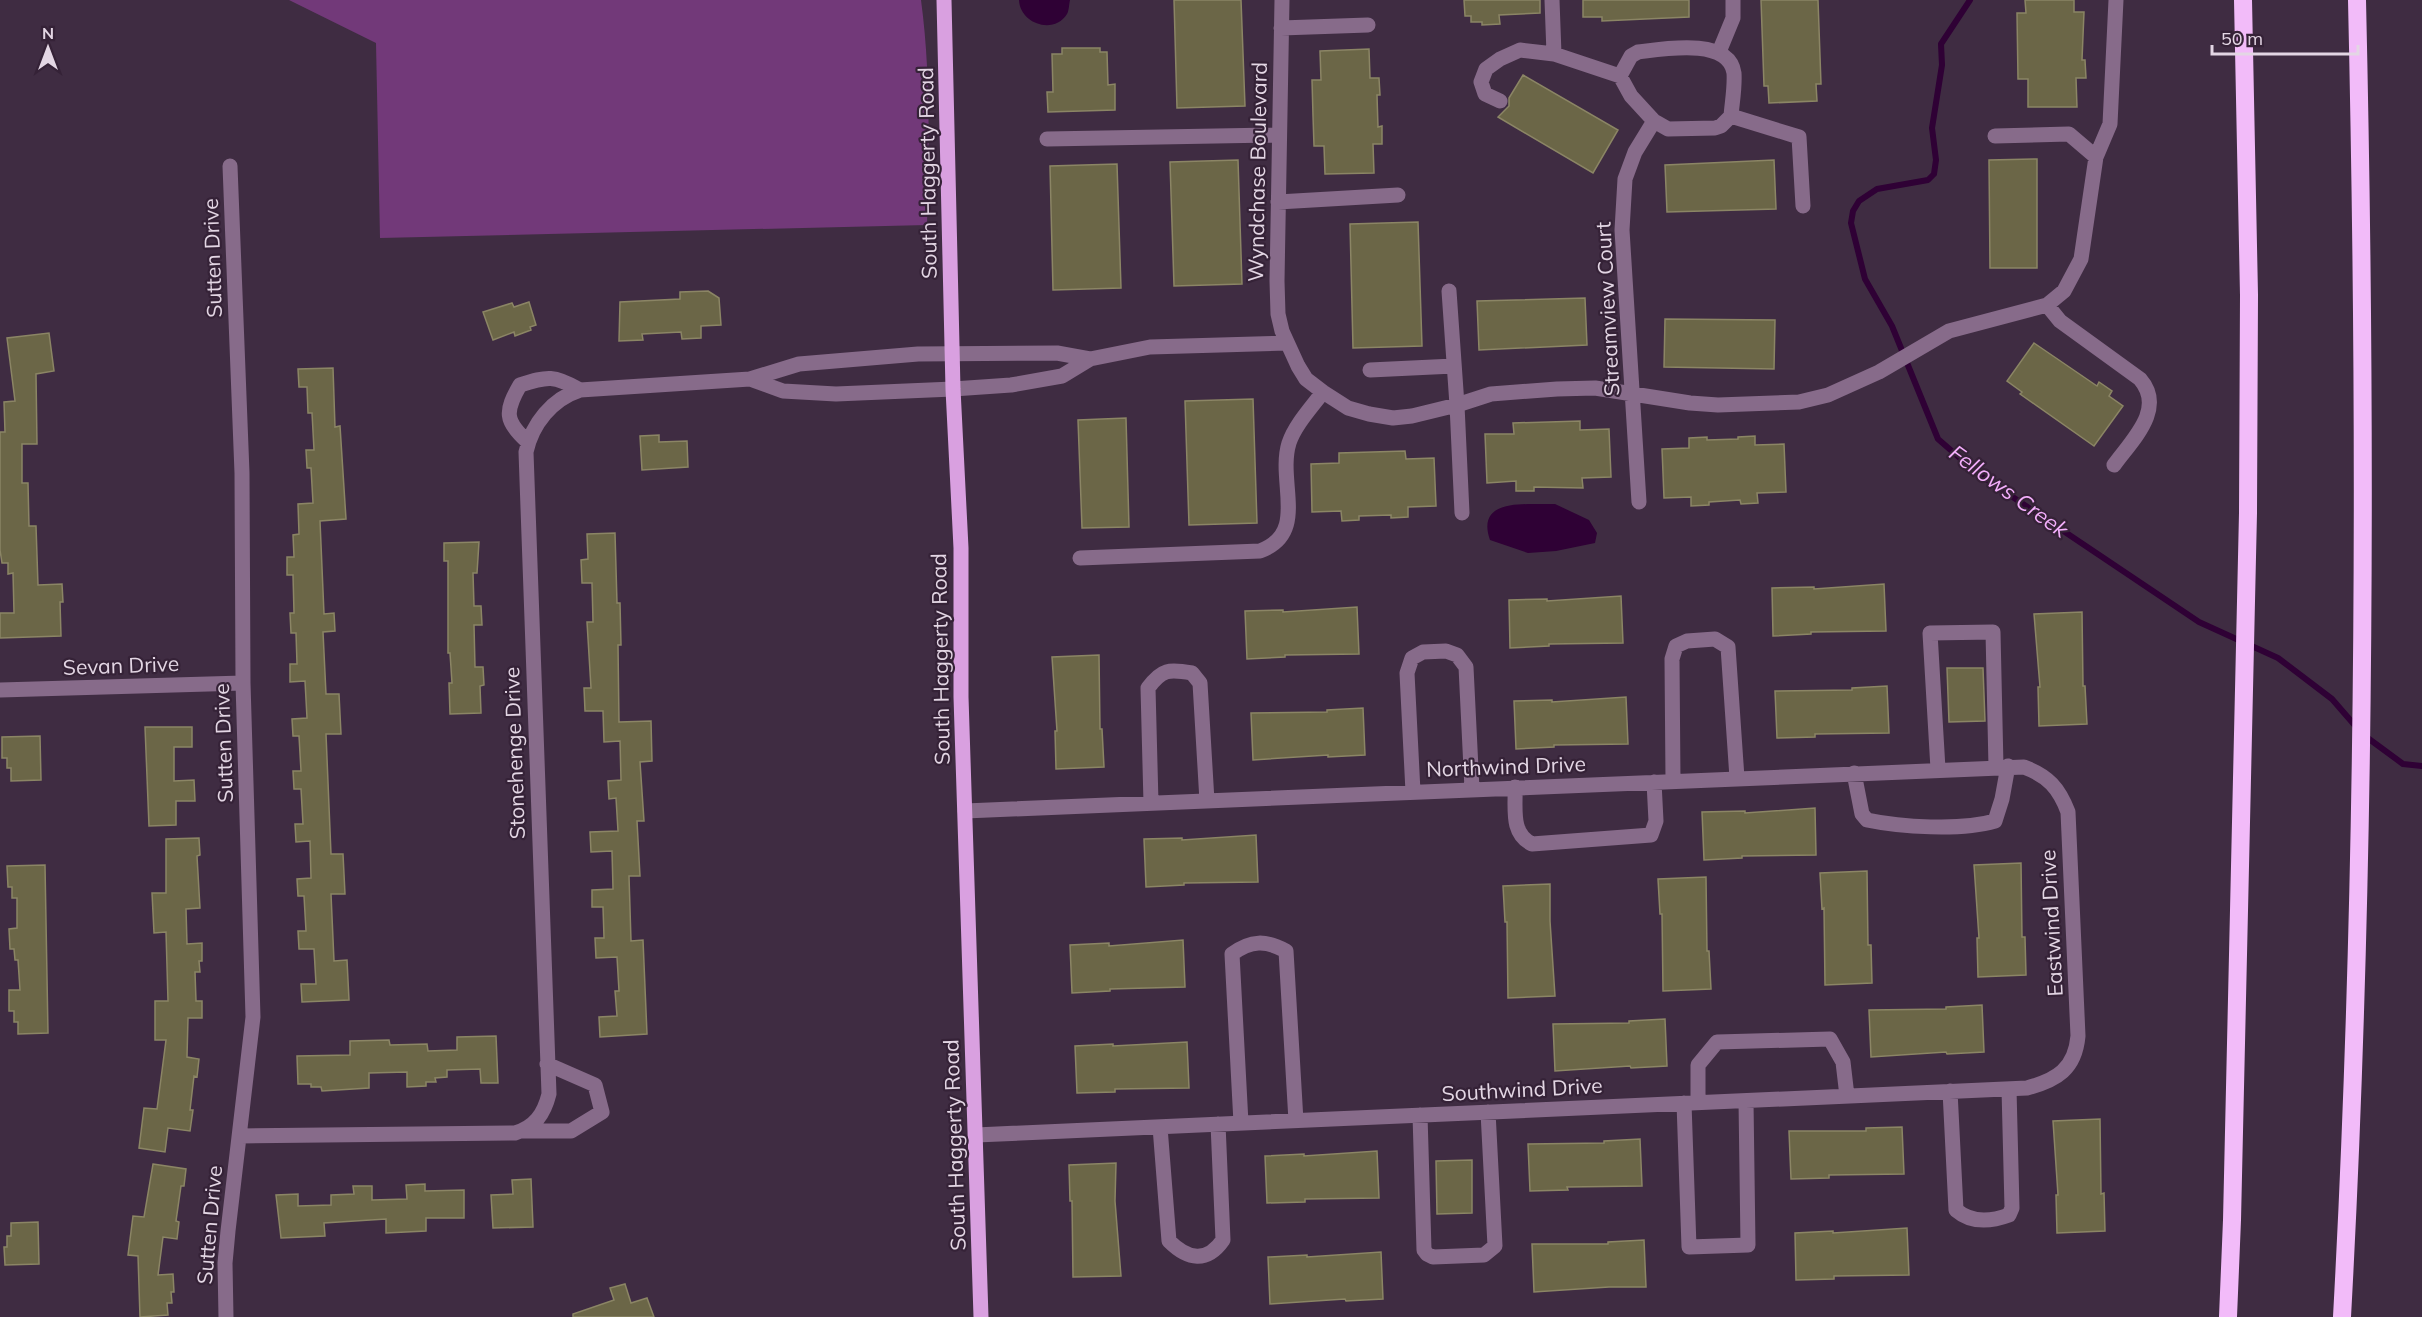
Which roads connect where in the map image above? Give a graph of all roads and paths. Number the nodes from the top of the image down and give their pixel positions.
1 (945, 0) edge
2 (1282, 0) edge
3 (1552, 0) edge
4 (1733, 0) edge
5 (2115, 0) edge
6 (2243, 0) edge
7 (2357, 0) edge
8 (1368, 25) dead end
9 (1281, 28) junction
10 (1719, 52) junction
11 (1554, 54) junction
12 (1620, 76) junction
13 (1500, 101) dead end
14 (1731, 116) junction
15 (1654, 121) junction
16 (1279, 135) junction
17 (1995, 136) dead end
18 (1047, 139) dead end
19 (2096, 157) junction
20 (230, 166) dead end
21 (1398, 195) dead end
22 (1278, 202) junction
23 (1803, 206) dead end
24 (1449, 291) dead end
25 (2047, 304) junction
26 (1286, 343) junction
27 (952, 355) junction
28 (1090, 359) junction
29 (1454, 366) junction
30 (1370, 370) dead end
31 (750, 379) junction
32 (953, 389) junction
33 (580, 390) junction
34 (1323, 392) junction
35 (1633, 394) junction
36 (1457, 405) junction
37 (528, 442) junction
38 (2114, 465) dead end
39 (1639, 502) dead end
40 (1462, 513) dead end
41 (1080, 558) dead end
42 (243, 683) junction
43 (0, 690) edge
44 (2002, 766) junction
45 (1938, 769) junction
46 (1854, 773) junction
47 (1737, 778) junction
48 (2046, 778) joint
49 (1673, 781) junction
50 (1654, 782) junction
51 (1515, 788) junction
52 (1473, 789) junction
53 (1413, 792) junction
54 (1207, 801) junction
55 (1151, 803) junction
56 (965, 811) junction
57 (548, 1064) junction
58 (2065, 1069) joint
59 (2009, 1089) junction
60 (1950, 1091) junction
61 (1846, 1096) junction
62 (1746, 1101) junction
63 (1691, 1103) junction
64 (1488, 1112) junction
65 (1420, 1115) junction
66 (1296, 1121) junction
67 (1241, 1123) junction
68 (1218, 1124) junction
69 (1160, 1127) junction
70 (522, 1131) junction
71 (976, 1135) junction
72 (241, 1136) junction
73 (226, 1317) edge
74 (981, 1317) edge
75 (2228, 1317) edge
76 (2342, 1317) edge

1 - 27 main road, South Haggerty Road
2 - 9 street, Wyndchase Boulevard
3 - 11 street
4 - 10 street
5 - 19 street, Wyndchase Boulevard
6 - 75 highway
7 - 76 highway
8 - 9 street
9 - 16 street, Wyndchase Boulevard
10 - 12 street
10 - 14 street
11 - 12 street
11 - 13 street
12 - 15 street
14 - 15 street
14 - 23 street
15 - 35 street, Streamview Court
16 - 18 street
16 - 22 street, Wyndchase Boulevard
17 - 19 street
19 - 25 street, Wyndchase Boulevard
20 - 42 street, Sutten Drive
21 - 22 street
22 - 26 street, Wyndchase Boulevard
24 - 29 street
25 - 35 street, Wyndchase Boulevard
25 - 38 street
26 - 28 street
26 - 34 street, Wyndchase Boulevard
27 - 28 street
27 - 31 street, Stonehenge Drive
27 - 32 main road, South Haggerty Road
28 - 32 street
29 - 30 street
29 - 36 street
31 - 32 street, Stonehenge Drive
31 - 33 street, Stonehenge Drive
32 - 56 main road, South Haggerty Road
33 - 37 street, Stonehenge Drive
33 - 37 street, Stonehenge Drive
34 - 36 street, Wyndchase Boulevard
34 - 41 street
35 - 36 street, Wyndchase Boulevard
35 - 39 street, Streamview Court
36 - 40 street
37 - 57 street, Stonehenge Drive
42 - 43 street, Sevan Drive
42 - 72 street, Sutten Drive
44 - 45 street, Northwind Drive
44 - 45 street
44 - 46 street
44 - 48 street, Northwind Drive
45 - 46 street, Northwind Drive
46 - 47 street, Northwind Drive
47 - 49 street, Northwind Drive
47 - 49 street
48 - 58 street, Eastwind Drive
49 - 50 street, Northwind Drive
50 - 51 street, Northwind Drive
50 - 51 street
51 - 52 street, Northwind Drive
52 - 53 street, Northwind Drive
52 - 53 street
53 - 54 street, Northwind Drive
54 - 55 street, Northwind Drive
54 - 55 street
55 - 56 street, Northwind Drive
56 - 71 main road, South Haggerty Road
57 - 70 street, Stonehenge Drive
57 - 70 street
58 - 59 street, Southwind Drive
59 - 60 street, Southwind Drive
59 - 60 street
60 - 61 street, Southwind Drive
61 - 62 street, Southwind Drive
61 - 63 street
62 - 63 street, Southwind Drive
62 - 63 street
63 - 64 street, Southwind Drive
64 - 65 street, Southwind Drive
64 - 65 street
65 - 66 street, Southwind Drive
66 - 67 street, Southwind Drive
66 - 67 street
67 - 68 street, Southwind Drive
68 - 69 street, Southwind Drive
68 - 69 street
69 - 71 street, Southwind Drive
70 - 72 street
71 - 74 main road, South Haggerty Road
72 - 73 street, Sutten Drive

